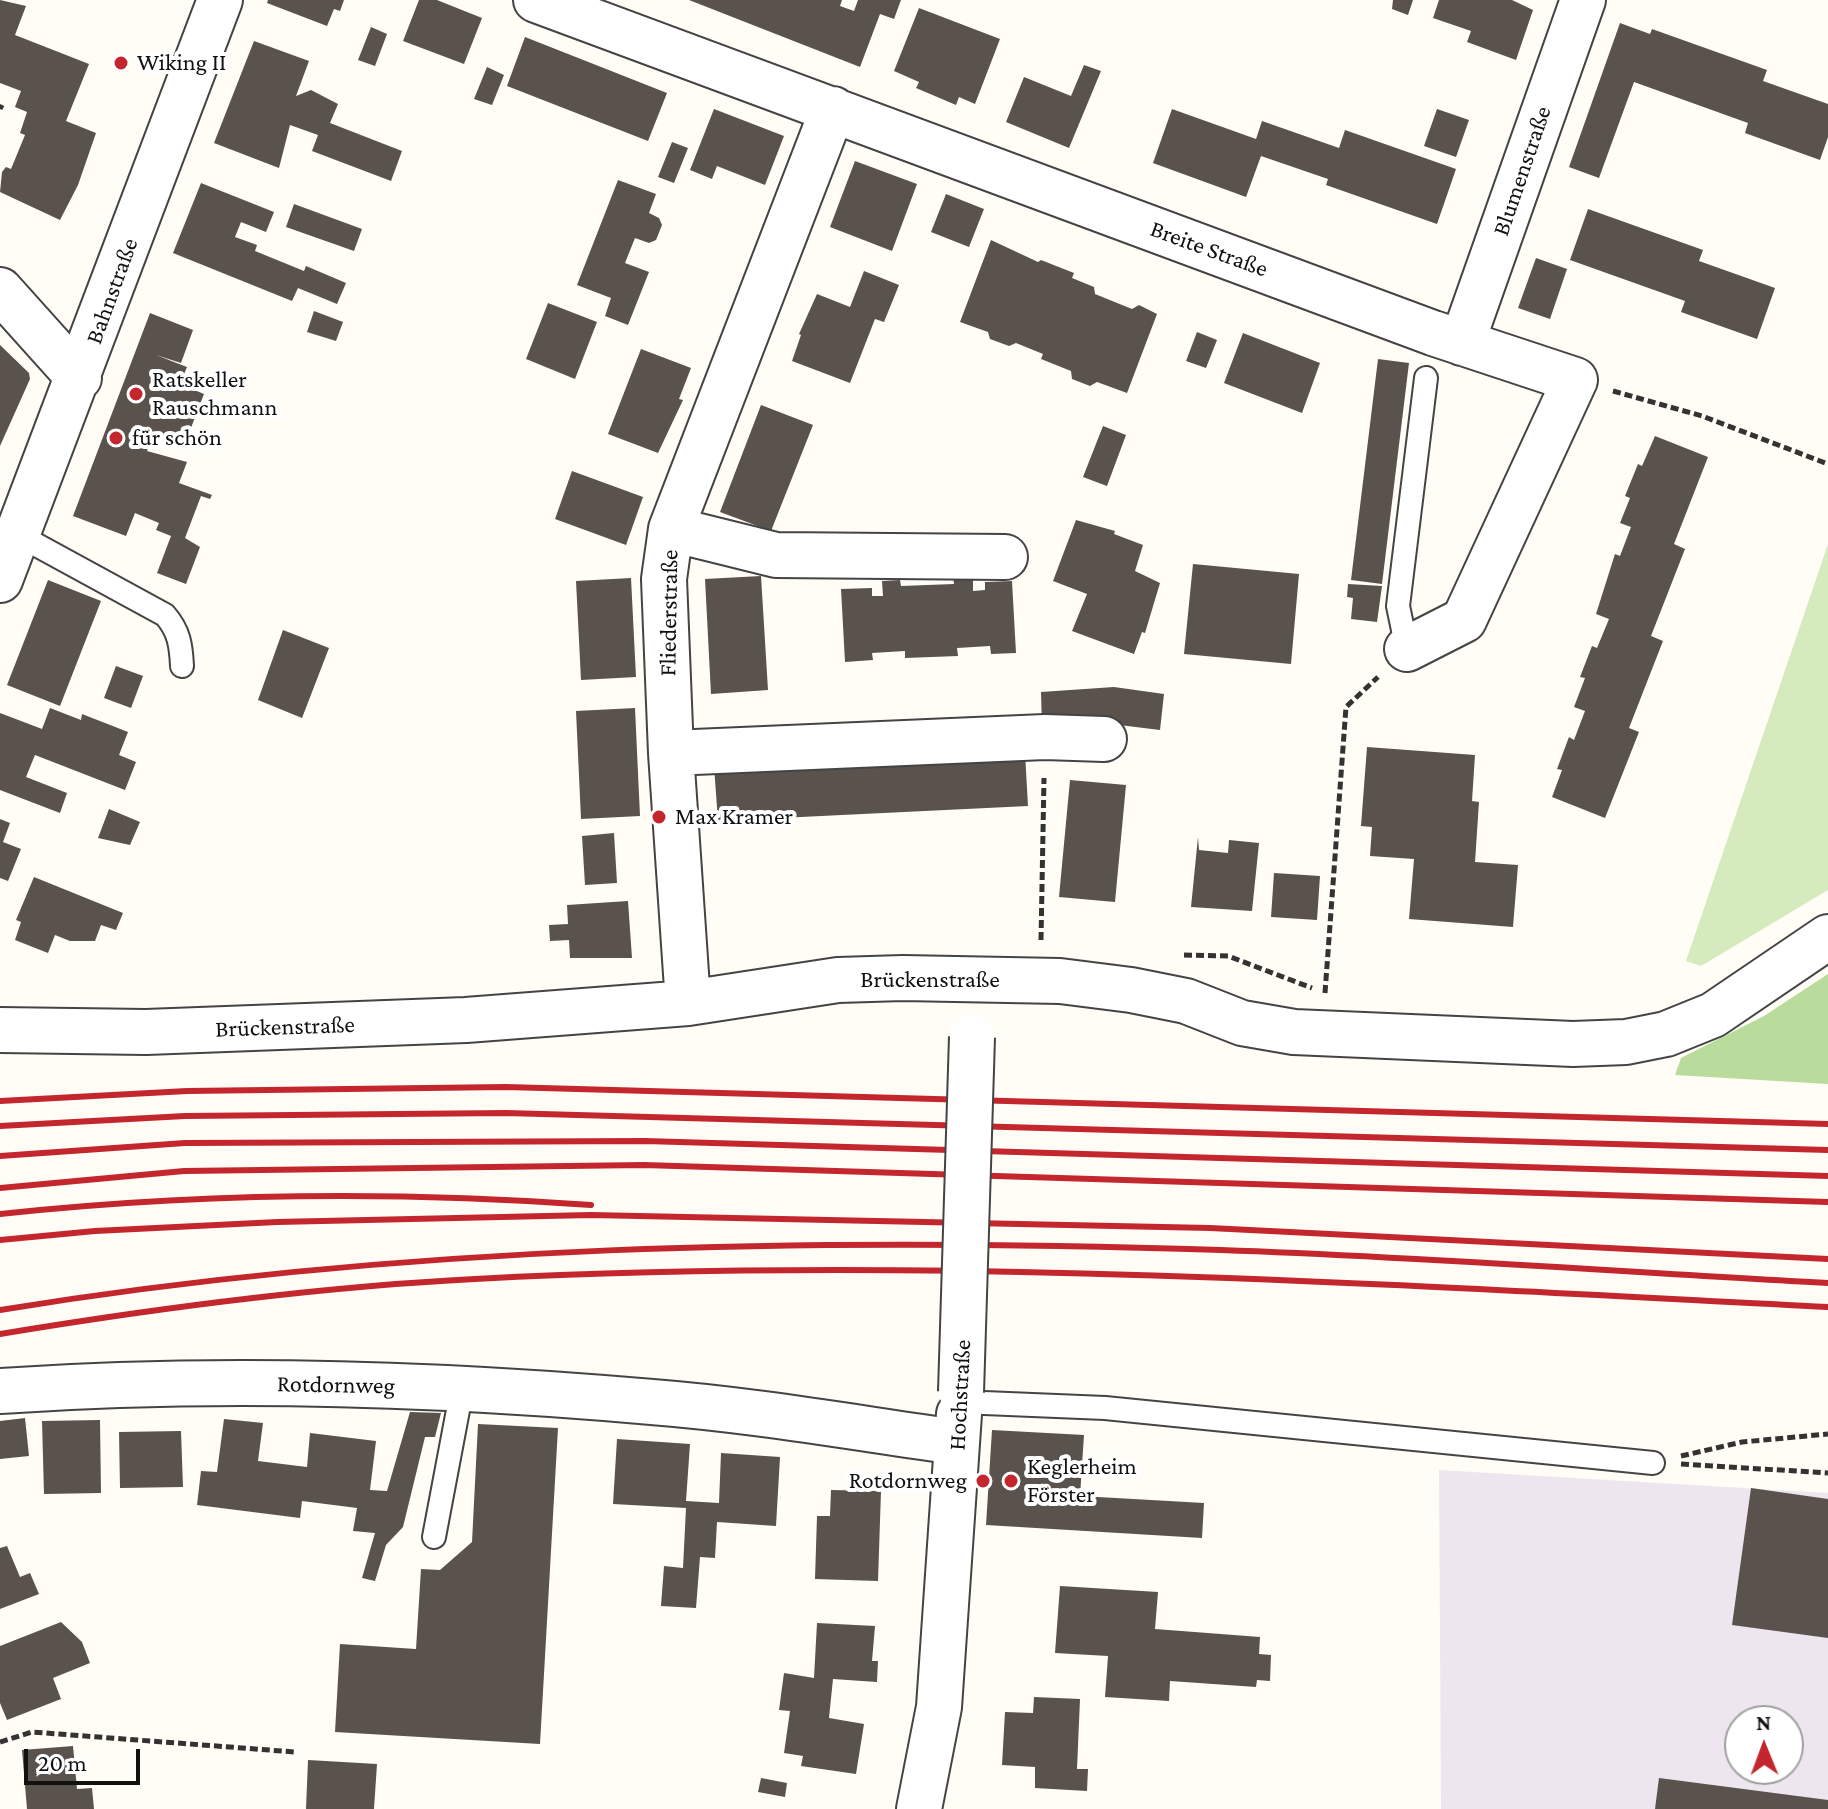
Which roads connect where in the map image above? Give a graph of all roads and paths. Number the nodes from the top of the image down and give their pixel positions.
1 (220, 0) edge
2 (536, 0) edge
3 (1583, 0) edge
4 (833, 109) junction
5 (0, 290) edge
6 (1462, 343) junction
7 (79, 378) junction
8 (1426, 378) dead end
9 (1575, 380) junction
10 (1828, 464) edge
11 (8, 529) edge
12 (671, 529) junction
13 (1005, 557) dead end
14 (0, 580) edge
15 (1407, 649) junction
16 (182, 666) dead end
17 (1045, 737) junction
18 (1104, 739) dead end
19 (671, 753) junction
20 (1828, 937) edge
21 (1041, 951) dead end
22 (974, 980) junction
23 (1338, 994) dead end
24 (688, 1003) junction
25 (0, 1030) edge
26 (462, 1389) junction
27 (0, 1391) edge
28 (959, 1412) junction
29 (1828, 1434) edge
30 (1653, 1463) junction
31 (1828, 1473) edge
32 (434, 1537) dead end
33 (0, 1742) edge
34 (295, 1752) dead end
35 (919, 1809) edge

1 - 7 street, Bahnstraße
2 - 4 street, Breite Straße
3 - 6 street, Blumenstraße
4 - 6 street, Breite Straße
4 - 12 street, Fliederstraße
5 - 7 street
6 - 9 street, Breite Straße
7 - 11 street, Bahnstraße
8 - 15 lane
9 - 10 path
9 - 15 street
11 - 14 street, Bahnstraße
11 - 16 lane
12 - 13 street
12 - 19 street, Fliederstraße
15 - 23 path
17 - 18 street
17 - 19 street
17 - 21 path
19 - 24 street, Fliederstraße
20 - 22 street, Brückenstraße
22 - 24 street, Brückenstraße
22 - 28 street, Hochstraße, bridge
24 - 25 street, Brückenstraße
26 - 27 street, Rotdornweg
26 - 28 street, Rotdornweg
26 - 32 lane
28 - 30 lane
28 - 35 street, Hochstraße
29 - 30 path
30 - 31 path
33 - 34 path

